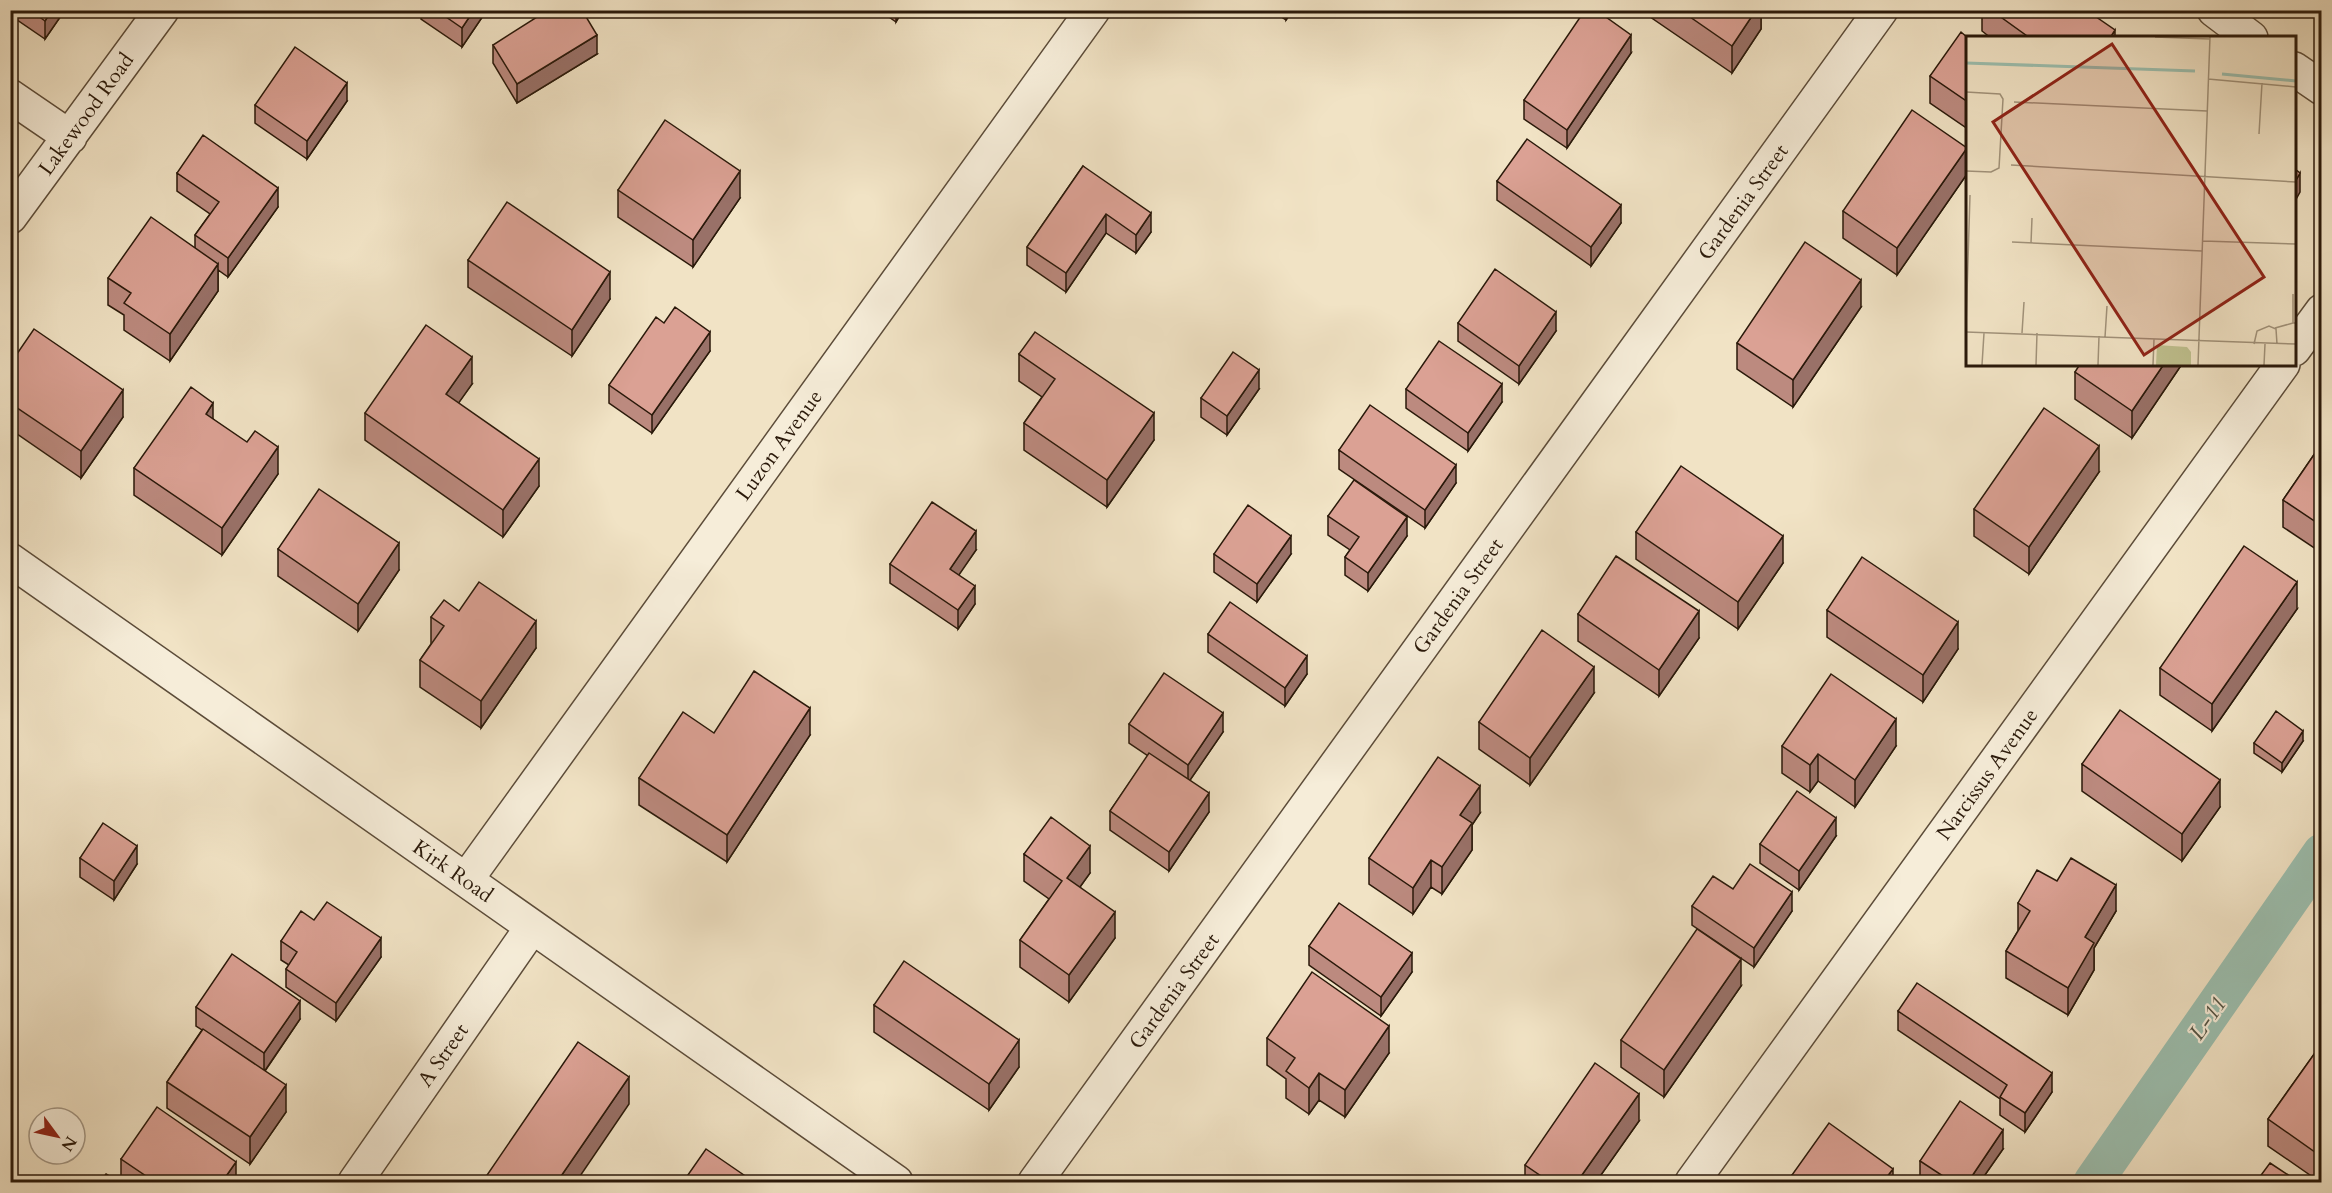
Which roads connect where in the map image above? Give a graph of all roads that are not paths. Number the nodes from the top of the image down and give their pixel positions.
1 (162, 10) edge
2 (1093, 10) edge
3 (1881, 10) edge
4 (2214, 10) edge
5 (2248, 36) edge
6 (2296, 70) edge
7 (2322, 88) edge
8 (10, 96) edge
9 (70, 137) junction
10 (10, 217) edge
11 (2322, 311) edge
12 (2296, 348) edge
13 (2282, 366) edge
14 (10, 560) edge
15 (466, 880) junction
16 (532, 927) junction
17 (354, 1182) edge
18 (896, 1182) edge
19 (1035, 1182) edge
20 (1692, 1182) edge

1 - 9 street, Lakewood Road
2 - 15 street, Luzon Avenue
3 - 19 street, Gardenia Street
4 - 5 street
6 - 7 street
8 - 9 street
9 - 10 street, Lakewood Road
11 - 12 street
13 - 20 street, Narcissus Avenue
14 - 15 street, Kirk Road
15 - 16 street, Kirk Road
16 - 17 street, A Street
16 - 18 street, Kirk Road

